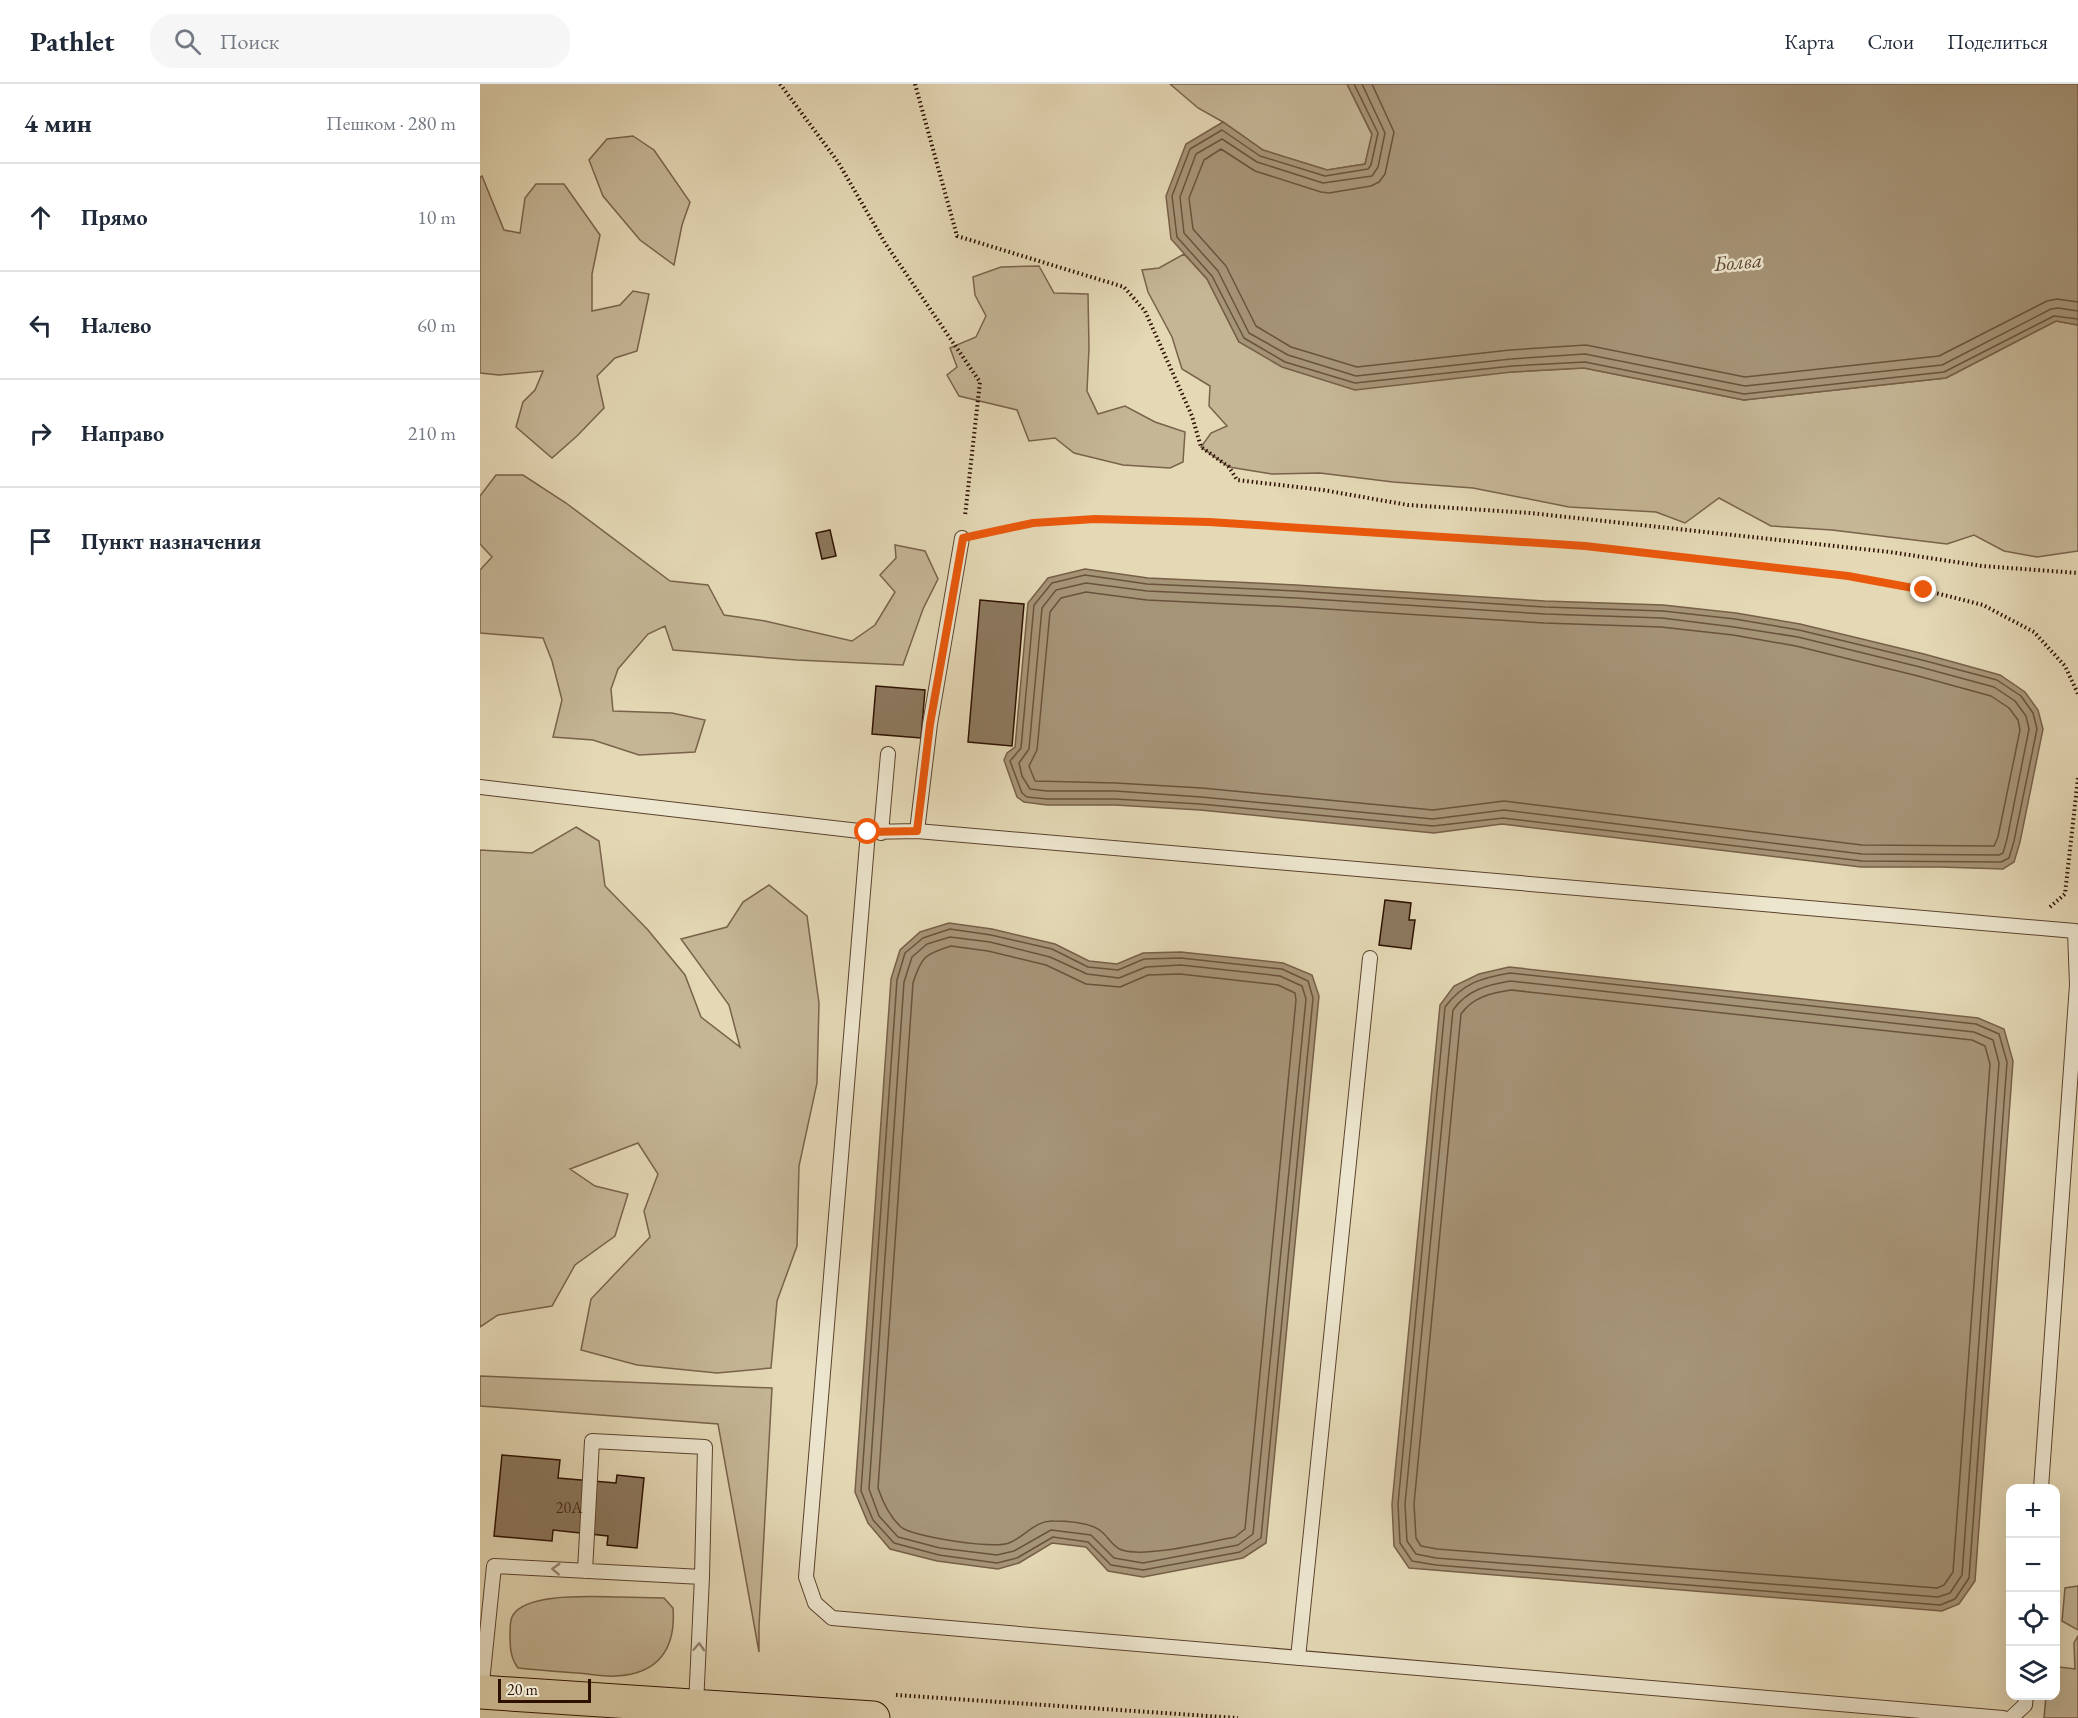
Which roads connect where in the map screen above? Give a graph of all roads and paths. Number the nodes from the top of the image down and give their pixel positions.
1 (780, 84) edge
2 (915, 84) edge
3 (963, 538) junction
4 (2078, 573) edge
5 (2078, 694) edge
6 (888, 754) dead end
7 (2078, 778) edge
8 (480, 787) edge
9 (917, 831) junction
10 (874, 832) junction
11 (2027, 927) junction
12 (1370, 958) dead end
13 (2041, 1484) edge
14 (585, 1571) junction
15 (702, 1577) junction
16 (1298, 1658) junction
17 (480, 1692) edge
18 (2026, 1700) edge
19 (696, 1705) junction
20 (879, 1706) edge
21 (1238, 1718) edge
22 (2003, 1718) edge
23 (2012, 1718) edge

1 - 3 path
2 - 4 path
3 - 5 path
3 - 9 lane
6 - 10 lane
7 - 11 path
8 - 10 lane
9 - 10 lane
9 - 11 lane
10 - 16 lane
11 - 13 lane
12 - 16 lane
14 - 15 lane
14 - 15 lane
14 -> 17 lane
19 -> 15 lane
16 - 22 lane
17 - 19 main road
18 - 23 lane
19 - 20 main road
20 - 21 path

